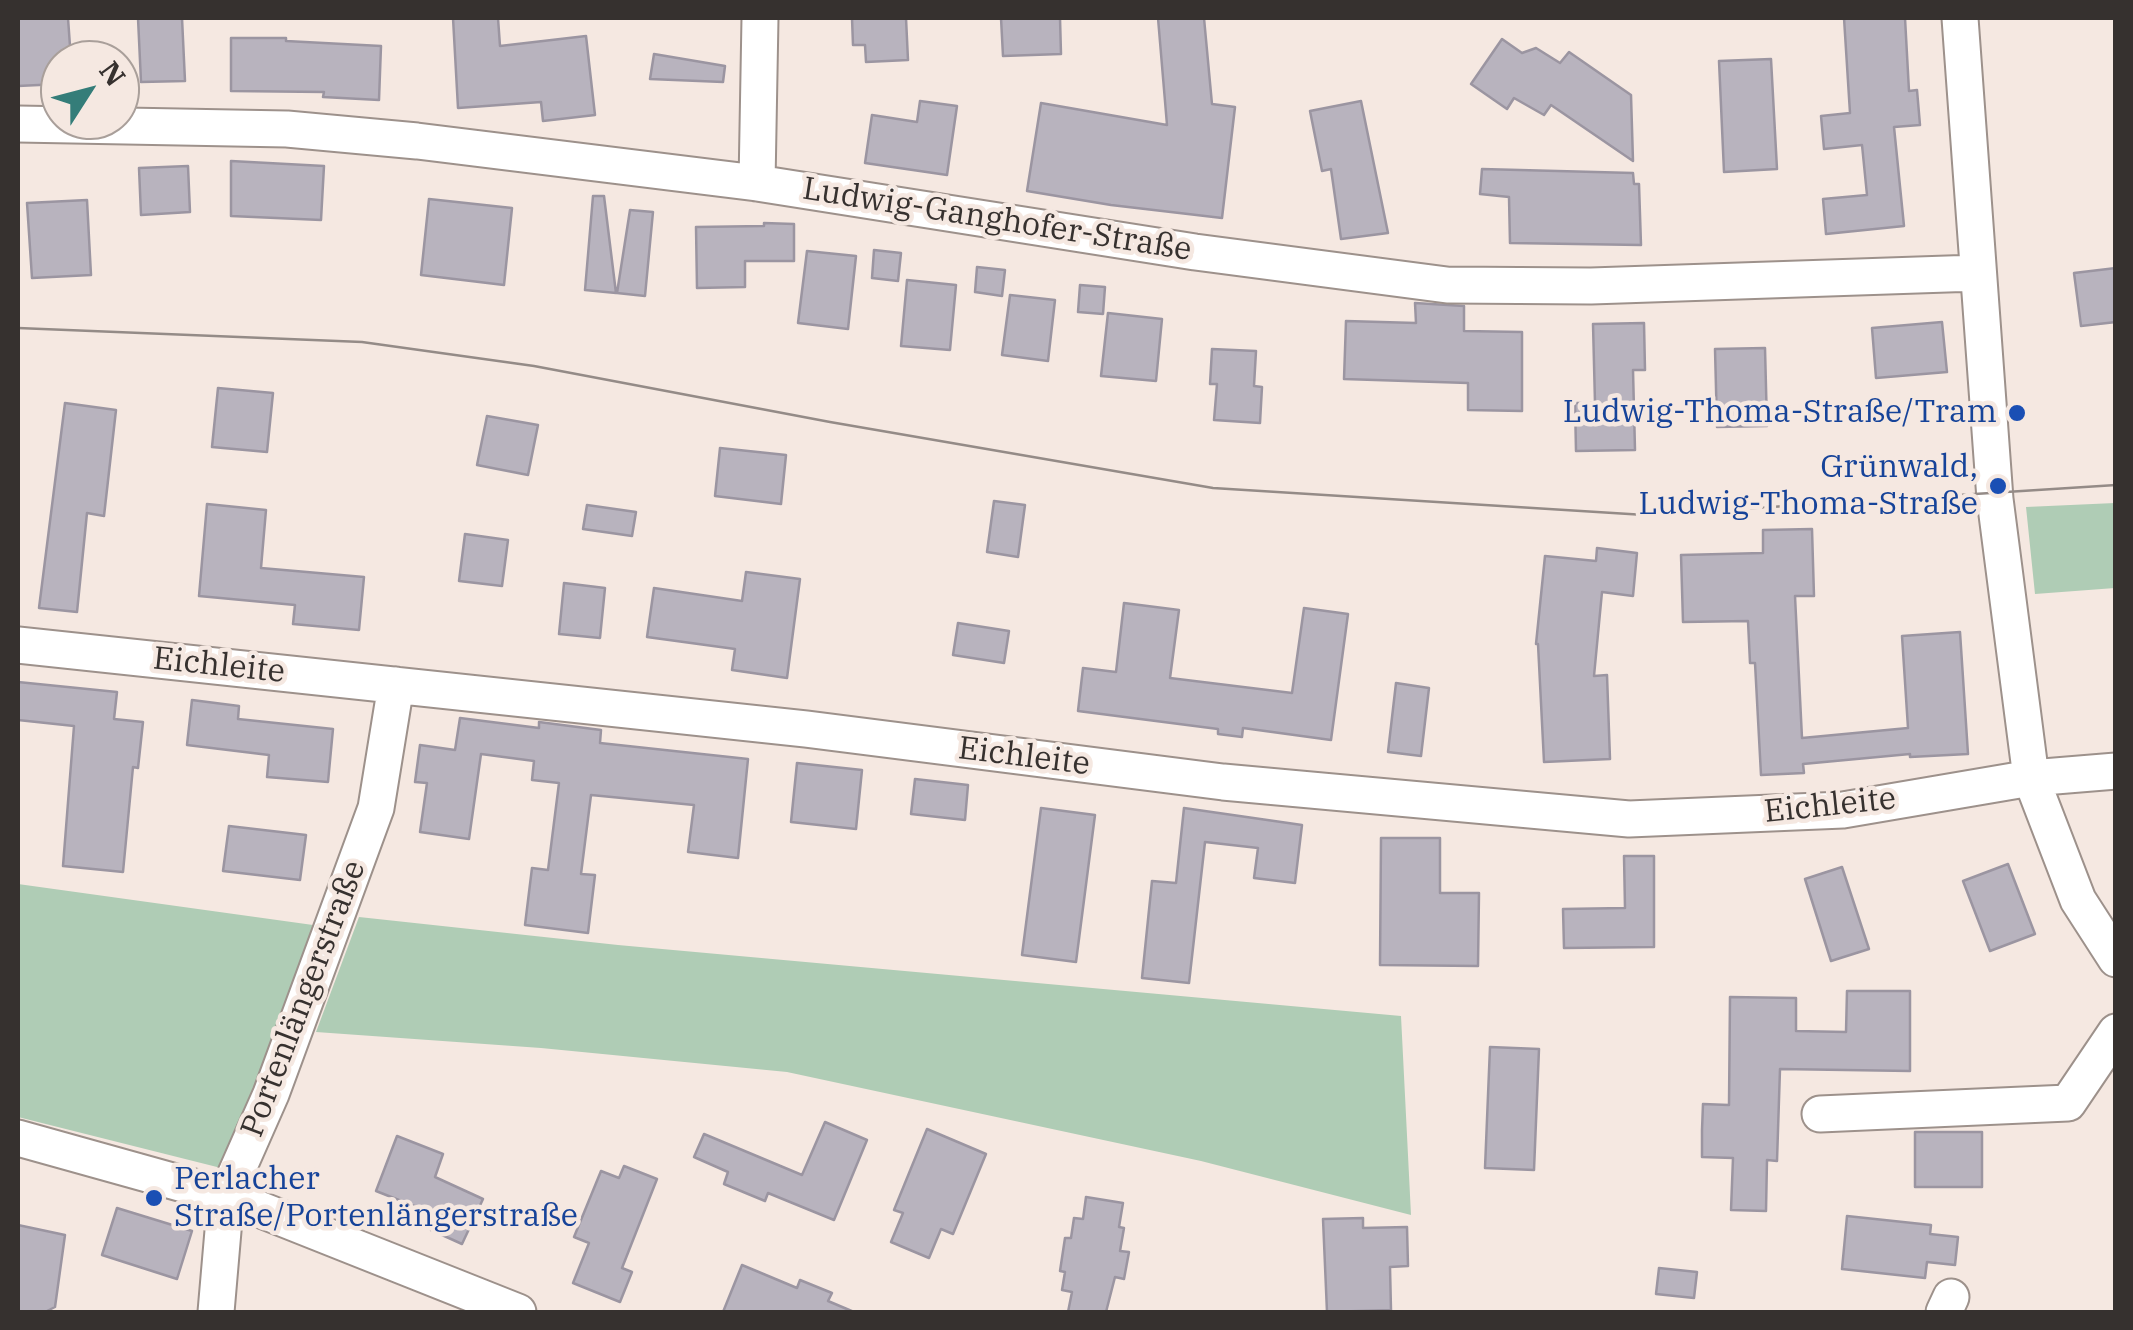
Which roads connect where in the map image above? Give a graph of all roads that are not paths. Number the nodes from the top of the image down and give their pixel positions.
1 (760, 18) edge
2 (1960, 18) edge
3 (18, 124) edge
4 (757, 183) junction
5 (1977, 273) junction
6 (18, 645) edge
7 (396, 685) junction
8 (2116, 771) edge
9 (2031, 778) junction
10 (2116, 958) edge
11 (2116, 1032) edge
12 (1820, 1114) dead end
13 (18, 1138) edge
14 (226, 1196) junction
15 (216, 1312) edge
16 (518, 1312) edge

1 - 4 street
2 - 5 street
3 - 4 street, Ludwig-Ganghofer-Straße
4 - 5 street, Ludwig-Ganghofer-Straße
5 - 9 street
6 - 7 street, Eichleite
7 - 9 street, Eichleite
7 - 14 street, Portenlängerstraße
8 - 9 street, Eichleite
9 - 10 street
11 - 12 street
13 - 14 street
14 - 15 street, Portenlängerstraße
14 - 16 street

